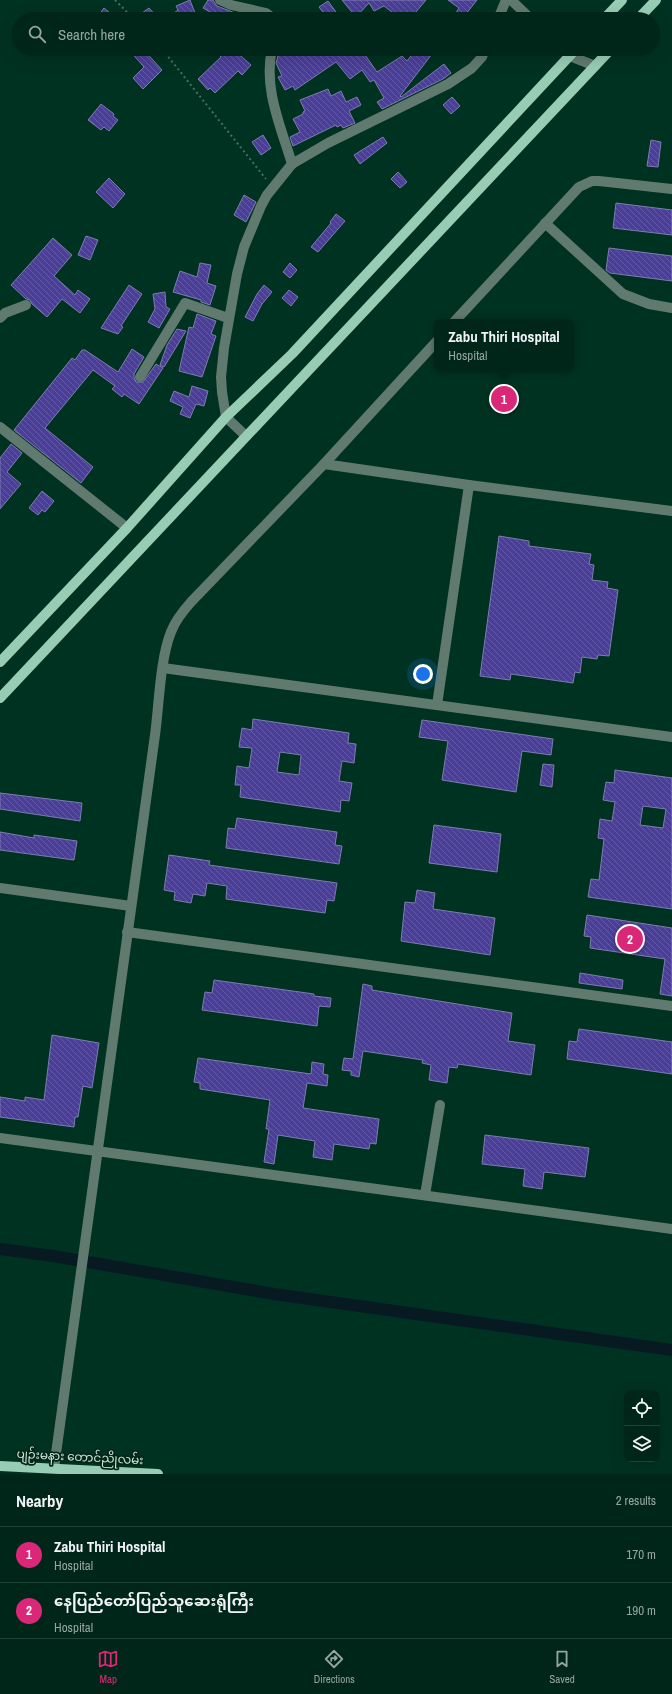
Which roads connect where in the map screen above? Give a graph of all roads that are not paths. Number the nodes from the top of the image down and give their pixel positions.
1 (220, 0) edge
2 (506, 0) edge
3 (511, 0) edge
4 (622, 0) edge
5 (656, 0) edge
6 (262, 12) edge
7 (501, 12) edge
8 (524, 12) edge
9 (611, 12) edge
10 (645, 12) edge
11 (270, 56) edge
12 (482, 56) edge
13 (565, 56) edge
14 (578, 56) edge
15 (604, 56) edge
16 (595, 66) junction
17 (292, 164) junction
18 (672, 189) edge
19 (545, 223) junction
20 (26, 305) dead end
21 (672, 308) edge
22 (0, 318) edge
23 (228, 318) junction
24 (457, 319) edge
25 (434, 344) edge
26 (140, 377) dead end
27 (226, 417) junction
28 (0, 427) edge
29 (246, 436) junction
30 (324, 464) junction
31 (469, 485) junction
32 (672, 511) edge
33 (127, 528) junction
34 (0, 662) edge
35 (163, 668) junction
36 (0, 698) edge
37 (437, 706) junction
38 (672, 737) edge
39 (0, 888) edge
40 (131, 906) junction
41 (127, 932) junction
42 (672, 1006) edge
43 (440, 1105) dead end
44 (0, 1138) edge
45 (98, 1151) junction
46 (425, 1195) junction
47 (672, 1229) edge
48 (0, 1466) edge
49 (54, 1468) junction
50 (158, 1474) edge

1 - 6 street
2 - 7 street
3 - 8 street
4 - 9 main road
5 - 10 main road
11 - 17 street
12 - 17 street
13 - 27 main road
14 - 16 street
15 - 16 main road
16 - 29 main road
17 - 23 street
18 - 19 street
19 - 21 street
19 - 24 street
20 - 22 street
23 - 26 street
23 - 27 street
25 - 30 street
27 - 29 street
27 - 33 main road
28 - 33 street
29 - 36 main road
30 - 31 street
30 - 35 street
31 - 32 street
31 - 37 street
33 - 34 main road
35 - 37 street
35 - 40 street
37 - 38 street
39 - 40 street
40 - 41 street
41 - 42 street
41 - 45 street
43 - 46 street
44 - 45 street
45 - 46 street
45 - 49 street
46 - 47 street
48 - 49 main road, ပျဉ်းမနား တောင်ညိုလမ်း
49 - 50 main road, ပျဉ်းမနား တောင်ညိုလမ်း

